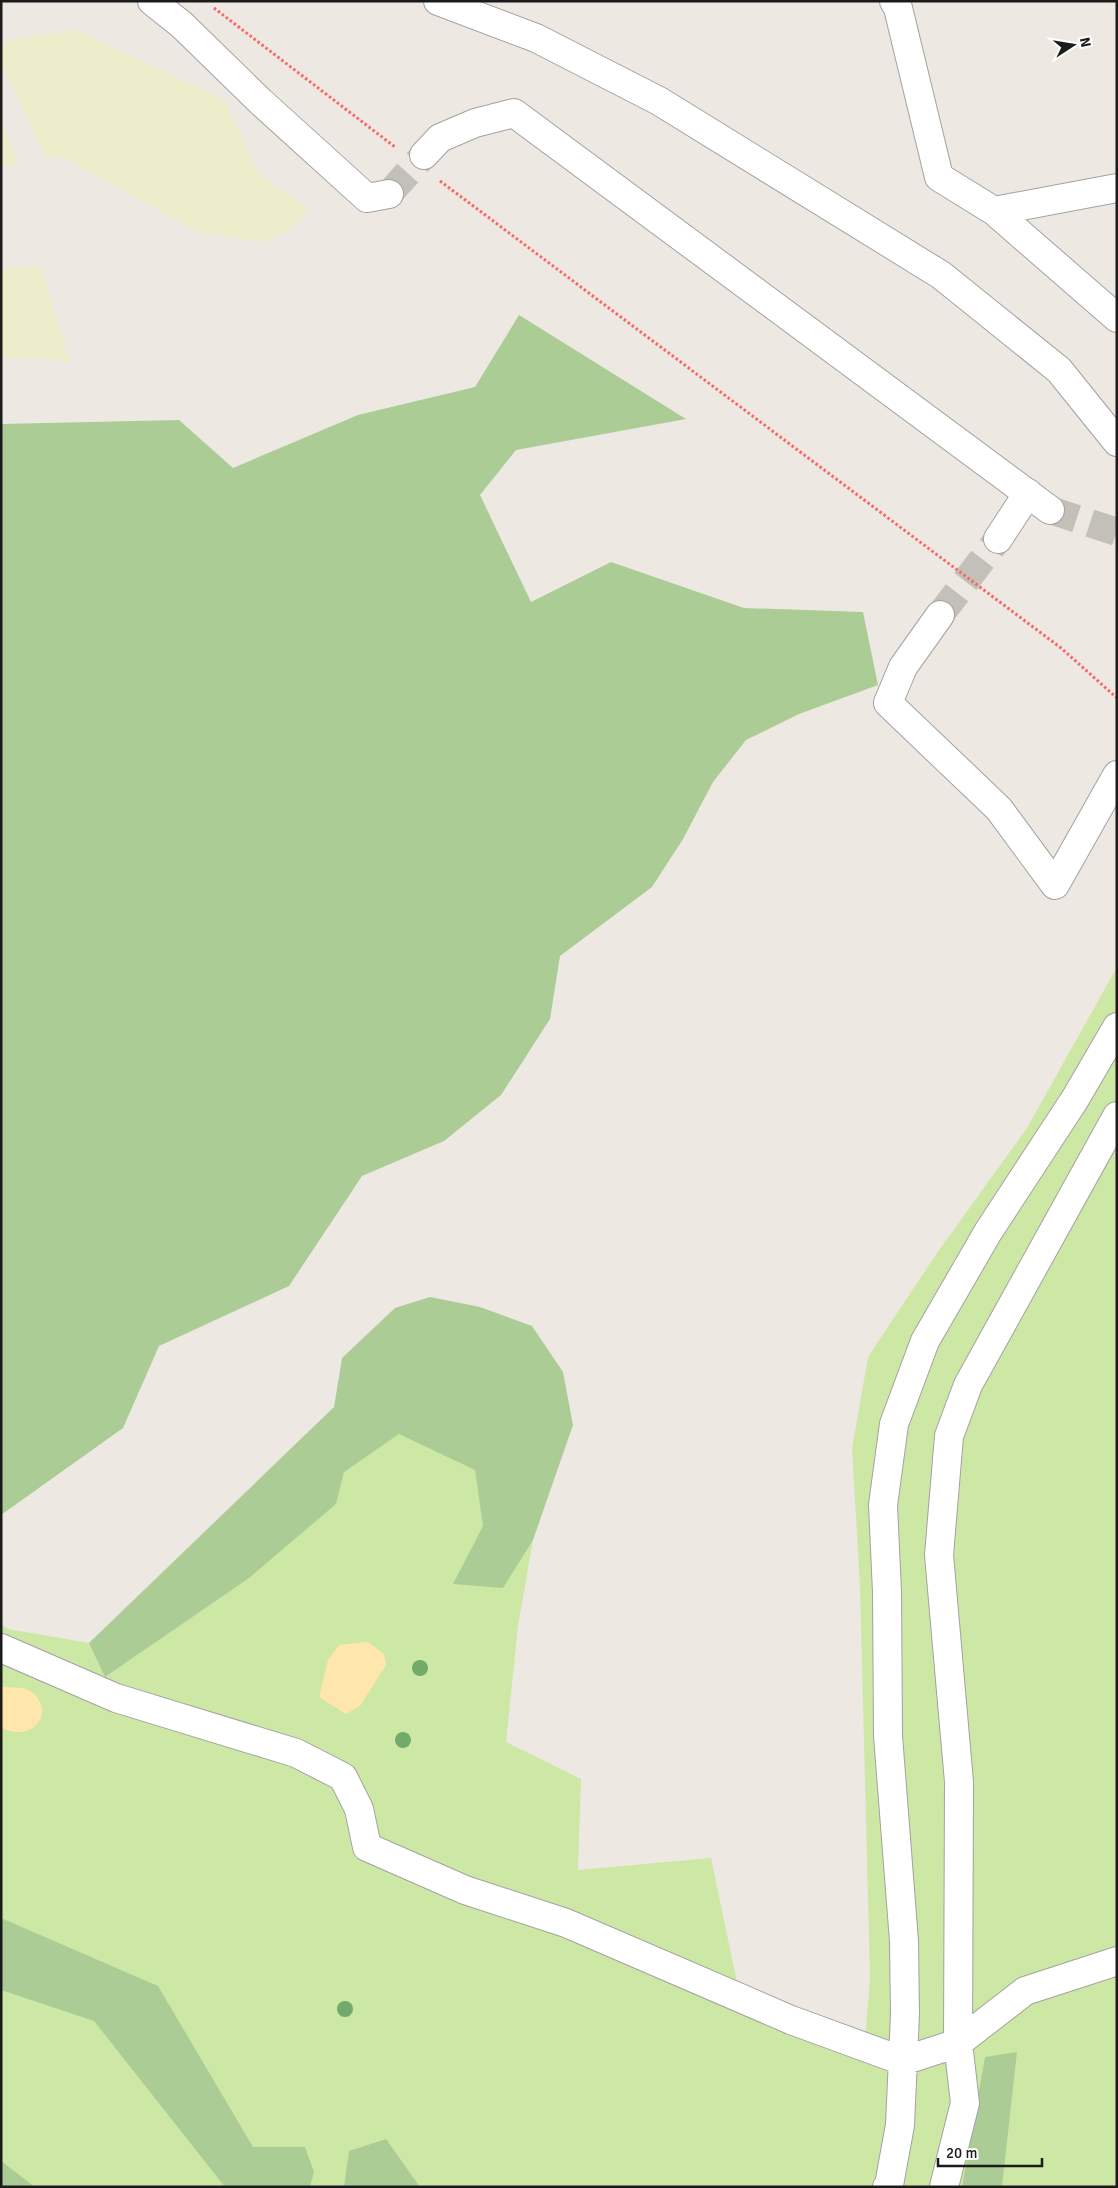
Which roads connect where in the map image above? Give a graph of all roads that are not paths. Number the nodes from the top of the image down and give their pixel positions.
1 (152, 1) edge
2 (438, 1) edge
3 (894, 1) edge
4 (412, 152) tunnel mouth
5 (1117, 188) edge
6 (389, 194) tunnel mouth
7 (994, 211) junction
8 (1117, 318) edge
9 (1117, 442) edge
10 (1028, 493) junction
11 (1050, 510) tunnel mouth
12 (998, 539) tunnel mouth
13 (940, 616) tunnel mouth
14 (1117, 775) edge
15 (1117, 1027) edge
16 (1117, 1116) edge
17 (1, 1648) edge
18 (1117, 1961) edge
19 (958, 2043) junction
20 (903, 2062) junction
21 (887, 2187) edge
22 (944, 2187) edge

1 - 6 street
2 - 9 street
3 - 7 street
4 - 10 street
5 - 7 street
7 - 8 street
10 - 11 street
10 - 12 street
13 - 14 street
15 - 20 street
16 - 19 street
17 - 20 street
18 - 19 street
19 - 20 street
19 - 22 street
20 - 21 street

